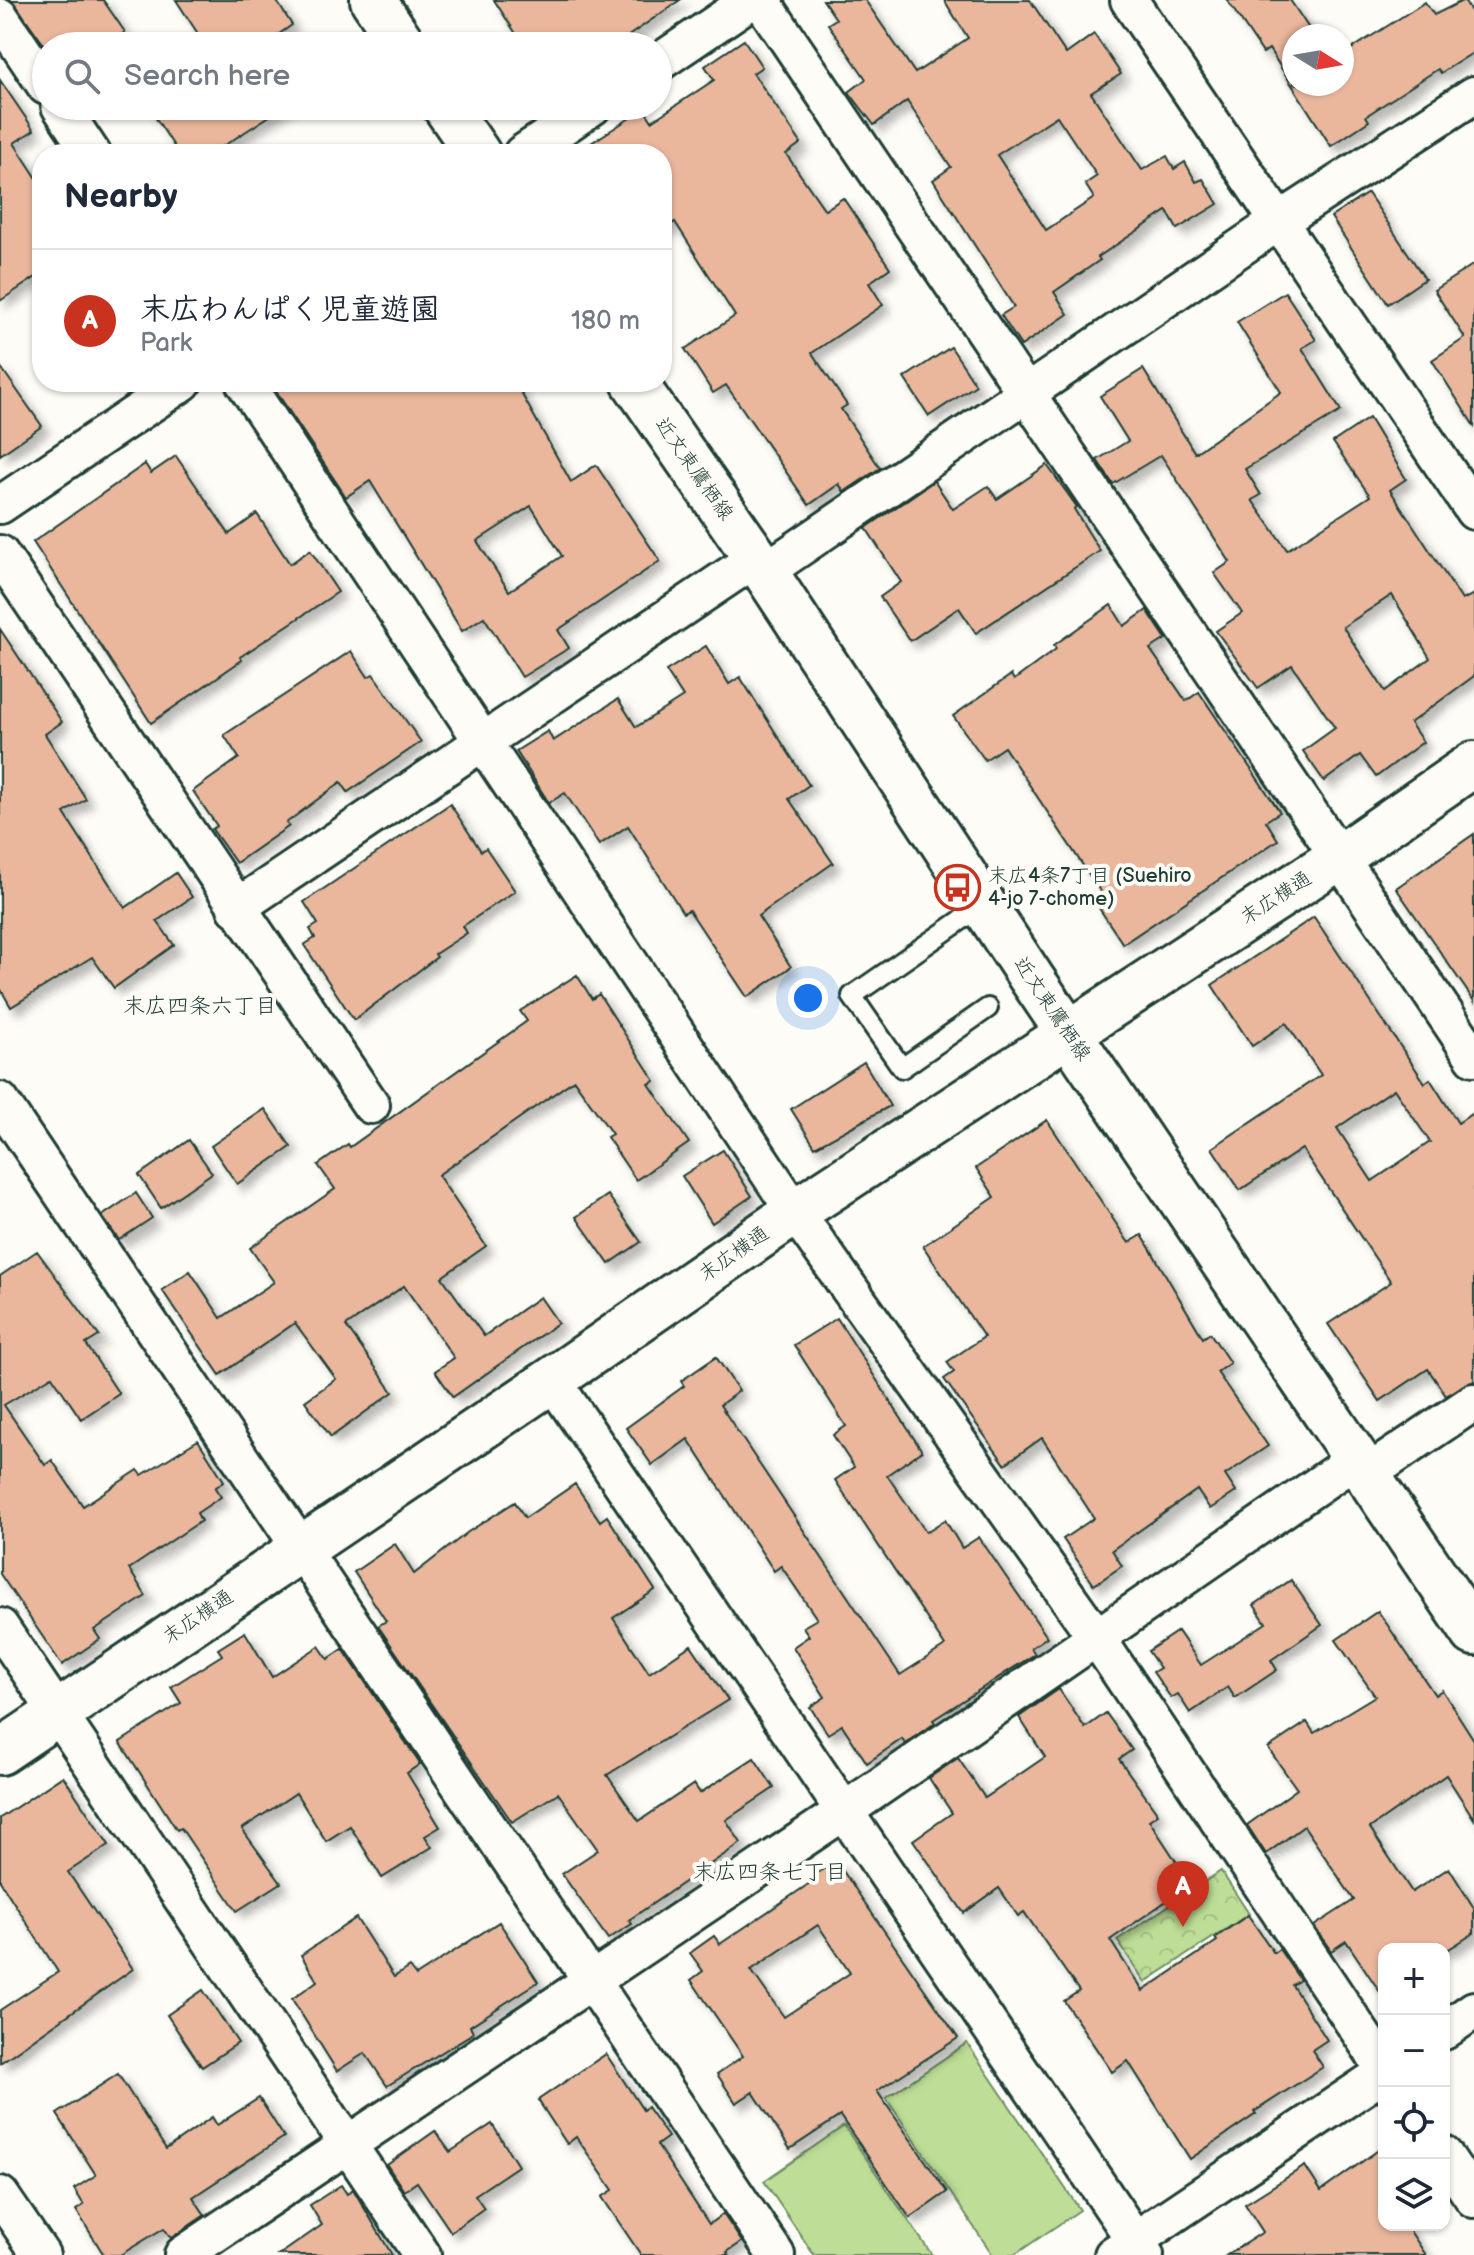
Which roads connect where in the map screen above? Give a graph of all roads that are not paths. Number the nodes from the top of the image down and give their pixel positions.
1 (373, 0) edge
2 (751, 0) edge
3 (761, 0) edge
4 (1129, 0) edge
5 (0, 17) edge
6 (395, 32) edge
7 (672, 54) edge
8 (32, 65) edge
9 (1474, 95) edge
10 (69, 120) edge
11 (455, 120) edge
12 (572, 120) edge
13 (85, 144) edge
14 (471, 144) edge
15 (537, 144) edge
16 (1278, 222) junction
17 (168, 392) edge
18 (251, 392) edge
19 (641, 392) edge
20 (1028, 394) junction
21 (0, 505) edge
22 (1474, 511) edge
23 (0, 554) edge
24 (760, 565) junction
25 (483, 743) junction
26 (1474, 764) edge
27 (1341, 856) junction
28 (983, 905) junction
29 (236, 908) junction
30 (988, 1008) dead end
31 (1068, 1033) junction
32 (1474, 1057) edge
33 (1, 1105) edge
34 (371, 1105) dead end
35 (795, 1212) junction
36 (552, 1380) junction
37 (1474, 1402) edge
38 (1361, 1466) junction
39 (302, 1546) junction
40 (0, 1627) edge
41 (1474, 1633) edge
42 (1097, 1638) junction
43 (59, 1713) junction
44 (0, 1752) edge
45 (843, 1812) junction
46 (592, 1981) junction
47 (1474, 2010) edge
48 (1450, 2027) edge
49 (1378, 2061) edge
50 (1378, 2074) edge
51 (347, 2144) junction
52 (1447, 2159) edge
53 (0, 2195) edge
54 (1474, 2199) edge
55 (1131, 2250) edge
56 (41, 2255) edge
57 (183, 2255) edge
58 (422, 2255) edge
59 (776, 2255) edge

1 - 6 street
2 - 7 street
3 - 20 street
4 - 16 street
5 - 8 street
9 - 16 street
10 - 13 street
11 - 14 street
12 - 15 street
16 - 20 street
16 - 22 street
17 - 21 street
18 - 25 street
19 - 24 street, 近文東鷹栖線
20 - 24 street
20 - 27 street
23 - 29 street
24 - 25 street
24 - 28 street, 近文東鷹栖線
25 - 29 street
25 - 35 street
26 - 27 street, 末広横通
27 - 31 street, 末広横通
27 - 32 street
28 - 30 lane
28 - 31 street, 近文東鷹栖線
29 - 34 street
31 - 35 street, 末広横通
31 - 38 street, 近文東鷹栖線
33 - 39 street
35 - 36 street, 末広横通
35 - 42 street
36 - 39 street, 末広横通
36 - 45 street
37 - 38 street
38 - 41 street, 近文東鷹栖線
38 - 42 street
39 - 43 street, 末広横通
39 - 46 street
40 - 43 street
42 - 45 street
42 - 49 street
43 - 44 street, 末広横通
43 - 51 street
45 - 46 street
45 - 55 street
46 - 51 street
46 - 59 street
47 - 48 street
50 - 55 street
51 - 57 street
51 - 58 street
52 - 54 street
53 - 56 street

